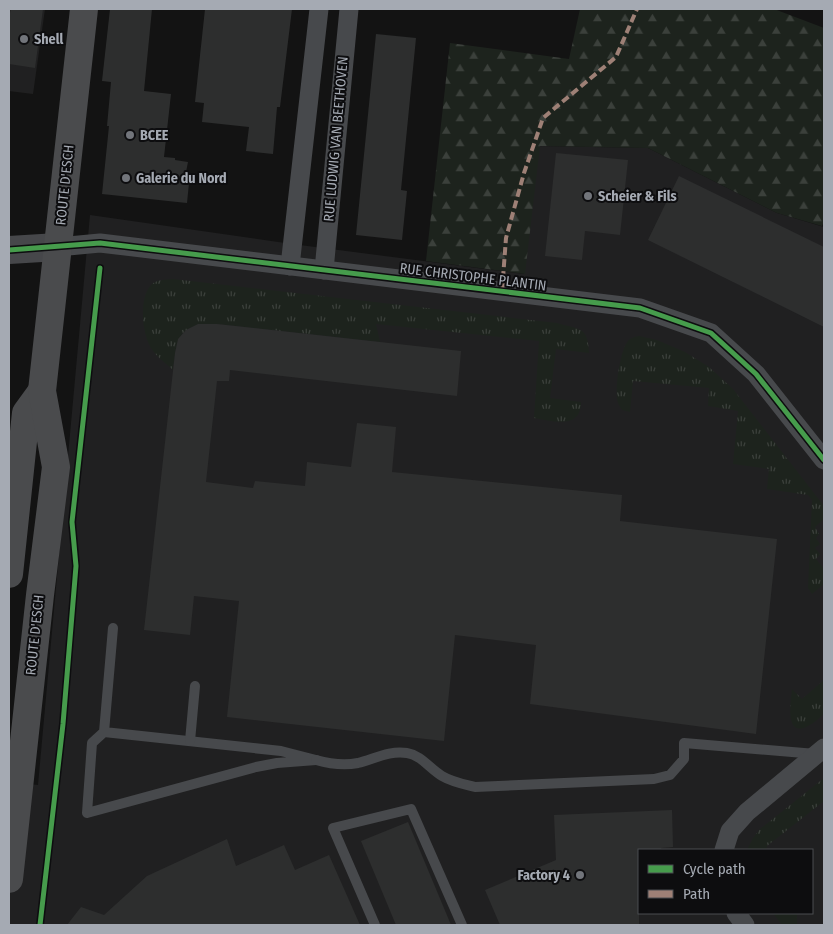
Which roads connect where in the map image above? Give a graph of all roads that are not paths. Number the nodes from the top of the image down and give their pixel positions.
1 (84, 9) edge
2 (320, 9) edge
3 (348, 9) edge
4 (58, 247) junction
5 (9, 250) edge
6 (290, 266) junction
7 (324, 270) junction
8 (42, 391) junction
9 (824, 460) edge
10 (9, 574) edge
11 (113, 628) dead end
12 (196, 686) dead end
13 (104, 732) junction
14 (190, 741) junction
15 (820, 752) edge
16 (316, 760) junction
17 (724, 849) edge
18 (9, 879) edge
19 (737, 914) edge
20 (375, 925) edge
21 (462, 925) edge
22 (746, 925) edge

1 - 4 main road, ROUTE D'ESCH
2 - 6 street, RUE LUDWIG VAN BEETHOVEN
3 - 7 street, RUE LUDWIG VAN BEETHOVEN
4 - 5 street
4 - 6 street, RUE CHRISTOPHE PLANTIN
4 - 8 main road, ROUTE D'ESCH
6 - 7 street, RUE CHRISTOPHE PLANTIN
7 - 9 street, RUE CHRISTOPHE PLANTIN
8 - 10 main road, ROUTE D'ESCH
8 - 18 main road, ROUTE D'ESCH
11 - 13 lane
12 - 14 lane
13 - 14 lane
13 - 16 lane
14 - 16 lane
15 - 16 lane
15 - 17 street
19 - 22 street
20 - 21 lane

